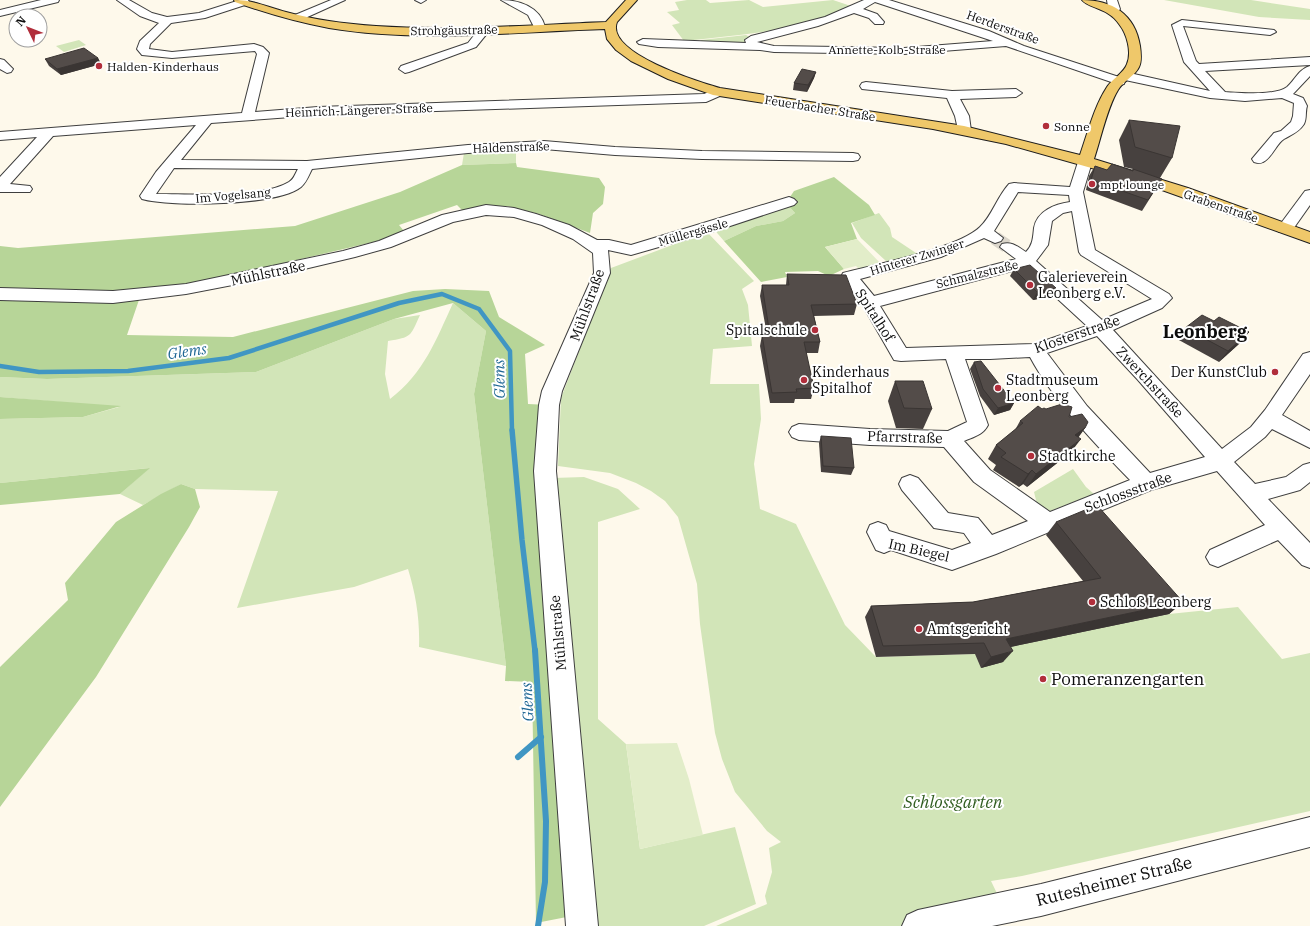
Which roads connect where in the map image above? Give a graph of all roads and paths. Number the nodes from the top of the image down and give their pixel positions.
1 (54, 0) edge
2 (122, 0) edge
3 (340, 0) edge
4 (506, 0) edge
5 (632, 0) edge
6 (872, 0) edge
7 (878, 0) edge
8 (1087, 0) edge
9 (242, 1) edge
10 (1112, 5) edge
11 (855, 6) junction
12 (0, 13) edge
13 (299, 17) junction
14 (168, 20) junction
15 (879, 22) dead end
16 (610, 25) junction
17 (539, 28) junction
18 (483, 30) junction
19 (1270, 32) dead end
20 (643, 42) dead end
21 (1006, 43) junction
22 (764, 48) junction
23 (1310, 61) edge
24 (1195, 68) junction
25 (405, 69) dead end
26 (1310, 70) edge
27 (1122, 78) junction
28 (866, 86) dead end
29 (718, 92) junction
30 (1016, 93) dead end
31 (1283, 94) junction
32 (952, 95) junction
33 (1221, 95) junction
34 (248, 115) junction
35 (207, 120) junction
36 (964, 130) junction
37 (49, 132) junction
38 (0, 136) edge
39 (1092, 143) junction
40 (853, 157) dead end
41 (1259, 159) dead end
42 (1085, 162) junction
43 (170, 164) junction
44 (307, 165) junction
45 (1143, 180) junction
46 (0, 187) edge
47 (24, 189) dead end
48 (1310, 194) edge
49 (1076, 199) junction
50 (789, 202) dead end
51 (1285, 229) junction
52 (990, 237) junction
53 (1310, 238) edge
54 (594, 244) junction
55 (1026, 261) junction
56 (849, 277) joint
57 (0, 294) edge
58 (870, 303) junction
59 (1101, 328) junction
60 (1036, 350) junction
61 (953, 352) junction
62 (901, 355) joint
63 (1304, 366) edge
64 (1270, 418) junction
65 (799, 432) dead end
66 (949, 439) junction
67 (1310, 440) edge
68 (1221, 461) junction
69 (1310, 471) edge
70 (1146, 483) junction
71 (910, 484) dead end
72 (1252, 494) junction
73 (1048, 523) junction
74 (1281, 528) junction
75 (878, 532) dead end
76 (988, 547) junction
77 (1218, 557) dead end
78 (1310, 558) edge
79 (1310, 832) edge
80 (582, 926) edge
81 (918, 926) edge

1 - 12 street
2 - 14 street
3 - 13 street
4 - 17 street
5 - 16 main road
6 - 11 street
7 - 21 street, Herderstraße
8 - 10 main road
9 - 13 main road, Strohgäustraße
9 - 14 street
10 - 27 main road
11 - 15 street
11 - 22 street
13 - 18 main road, Strohgäustraße
14 - 34 street
16 - 17 main road, Strohgäustraße
16 - 29 main road, Feuerbacher Straße
17 - 18 main road, Strohgäustraße
18 - 25 street
19 - 24 street
20 - 22 street, Annette-Kolb-Straße
21 - 22 street, Annette-Kolb-Straße
21 - 27 street, Herderstraße
23 - 24 street
24 - 33 street
26 - 31 street
27 - 33 street, Herderstraße
27 - 39 main road
28 - 32 street
29 - 34 street, Heinrich-Längerer-Straße
29 - 36 main road, Feuerbacher Straße
30 - 32 street
31 - 33 street, Herderstraße
31 - 41 street
32 - 36 street
34 - 35 street, Heinrich-Längerer-Straße
35 - 37 street, Heinrich-Längerer-Straße
35 - 43 street
36 - 42 main road, Feuerbacher Straße
37 - 38 street, Heinrich-Längerer-Straße
37 - 46 street
39 - 42 main road
39 - 45 main road
40 - 44 street, Haldenstraße
42 - 45 main road, Grabenstraße
42 - 49 street
43 - 44 street, Haldenstraße
43 - 44 street, Im Vogelsang
45 - 51 main road, Grabenstraße
46 - 47 street
48 - 51 street
49 - 52 street
49 - 55 street, Schmalzstraße
49 - 59 street, Klosterstraße
50 - 54 street, Müllergässle
51 - 53 main road, Grabenstraße
52 - 55 street, Zwerchstraße
52 - 56 street, Hinterer Zwinger
54 - 57 street, Mühlstraße
54 - 80 street, Mühlstraße
55 - 58 street, Schmalzstraße
55 - 59 street, Zwerchstraße
56 - 58 street, Spitalhof
58 - 62 street, Spitalhof
59 - 60 street, Klosterstraße
59 - 68 street, Zwerchstraße
60 - 61 street, Klosterstraße
60 - 70 street
61 - 62 street, Klosterstraße
61 - 66 street, Pfarrstraße
63 - 64 street, Schlossstraße
64 - 67 street
64 - 68 street, Schlossstraße
65 - 66 street, Pfarrstraße
66 - 73 street
68 - 70 street, Schlossstraße
68 - 72 street, Zwerchstraße
69 - 72 street
70 - 73 street, Schlossstraße
71 - 76 street
72 - 74 street, Zwerchstraße
73 - 76 street, Im Biegel
74 - 77 street
74 - 78 street, Zwerchstraße
75 - 76 street, Im Biegel
79 - 81 street, Rutesheimer Straße

